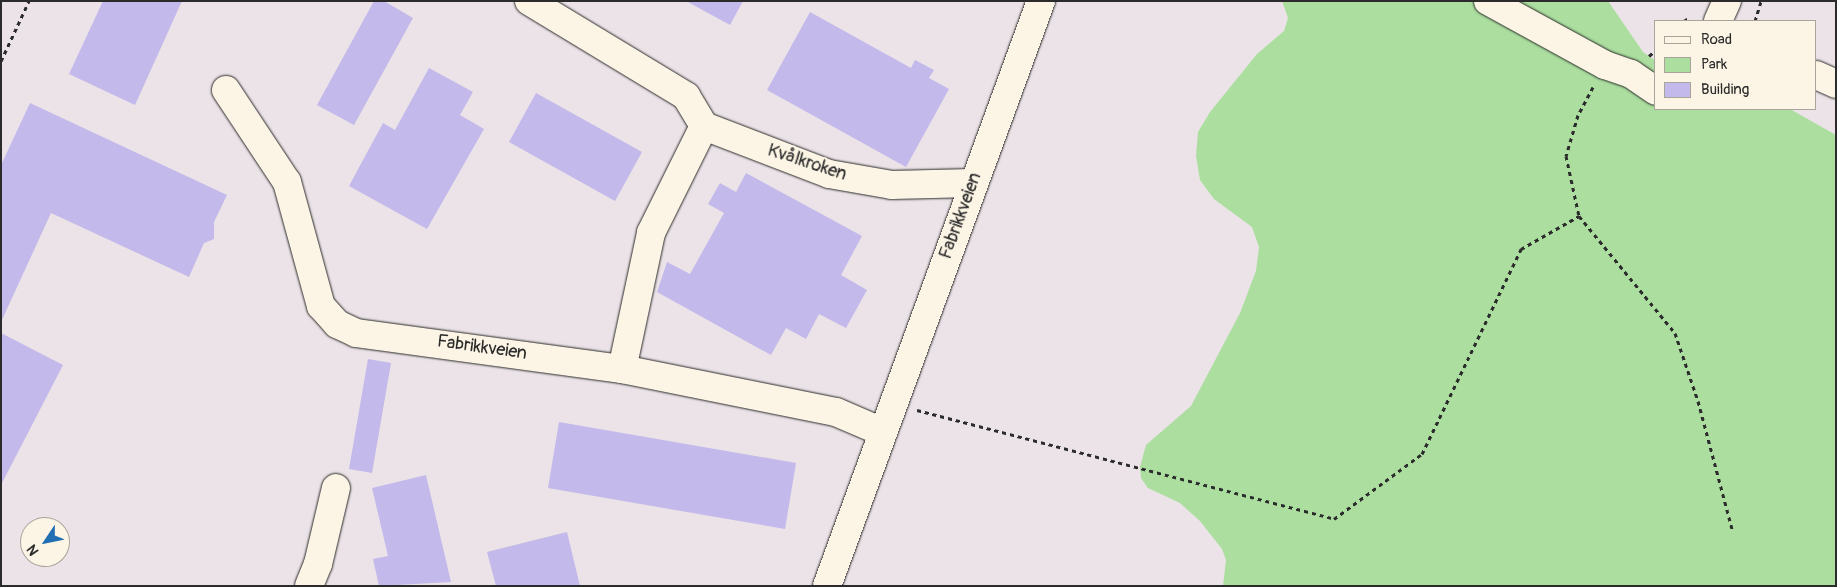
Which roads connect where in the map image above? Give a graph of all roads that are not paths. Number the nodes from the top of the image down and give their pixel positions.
1 (529, 1) edge
2 (1041, 1) edge
3 (1488, 1) edge
4 (1727, 1) edge
5 (1718, 20) edge
6 (1817, 75) edge
7 (1836, 84) edge
8 (226, 90) dead end
9 (1654, 90) edge
10 (704, 126) junction
11 (973, 183) junction
12 (622, 369) junction
13 (883, 432) junction
14 (336, 488) dead end
15 (308, 586) edge
16 (827, 586) edge

1 - 10 street
2 - 11 street, Fabrikkveien
3 - 9 street
4 - 5 street
6 - 7 street
8 - 12 street, Fabrikkveien
10 - 11 street, Kvålkroken
10 - 12 street
11 - 13 street, Fabrikkveien
12 - 13 street, Fabrikkveien
13 - 16 street, Fabrikkveien
14 - 15 street

